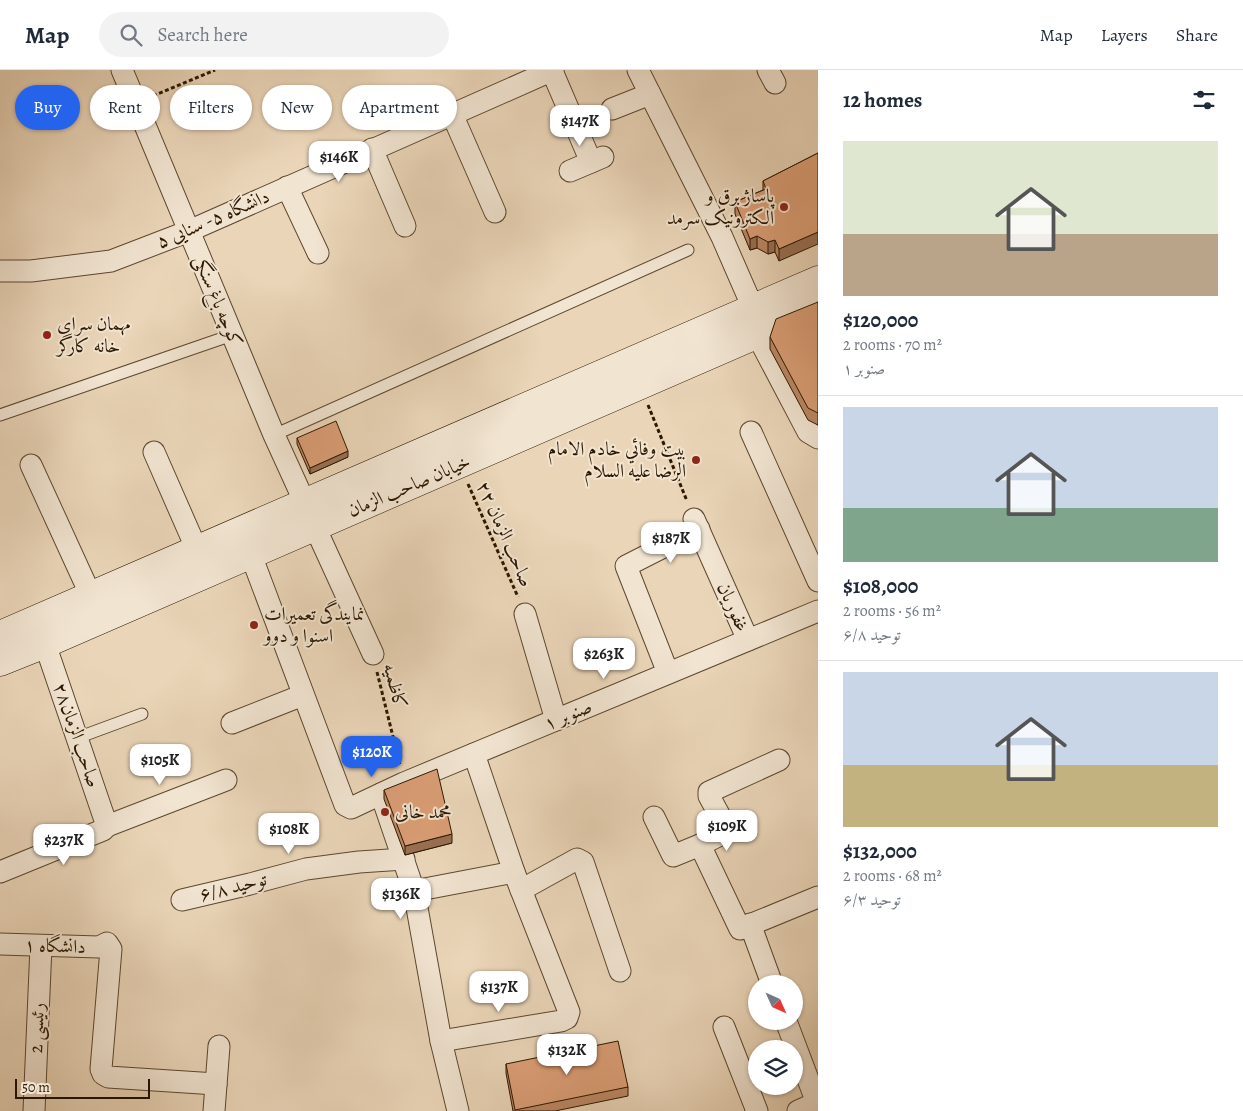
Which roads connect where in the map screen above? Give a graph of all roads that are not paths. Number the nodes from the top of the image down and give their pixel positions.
1 (122, 70) edge
2 (552, 70) edge
3 (638, 70) edge
4 (650, 94) junction
5 (612, 108) dead end
6 (457, 112) edge
7 (457, 126) edge
8 (415, 130) edge
9 (372, 149) junction
10 (570, 171) dead end
11 (287, 187) junction
12 (494, 212) dead end
13 (405, 226) dead end
14 (189, 231) junction
15 (688, 250) dead end
16 (318, 252) dead end
17 (0, 271) edge
18 (818, 280) edge
19 (753, 308) junction
20 (818, 308) edge
21 (232, 335) junction
22 (757, 335) junction
23 (0, 415) edge
24 (751, 432) dead end
25 (274, 435) junction
26 (818, 438) edge
27 (154, 452) dead end
28 (32, 465) dead end
29 (310, 515) junction
30 (197, 550) junction
31 (251, 555) junction
32 (818, 581) edge
33 (91, 596) junction
34 (818, 610) edge
35 (525, 614) road end
36 (0, 635) edge
37 (748, 640) junction
38 (45, 644) junction
39 (373, 654) road end
40 (0, 662) edge
41 (668, 673) junction
42 (304, 695) junction
43 (142, 714) dead end
44 (556, 720) junction
45 (232, 723) dead end
46 (77, 738) junction
47 (474, 754) junction
48 (779, 760) dead end
49 (226, 780) dead end
50 (381, 794) junction
51 (654, 817) dead end
52 (107, 826) junction
53 (700, 845) junction
54 (404, 859) junction
55 (0, 872) edge
56 (517, 881) junction
57 (414, 891) junction
58 (818, 897) edge
59 (182, 900) dead end
60 (745, 927) junction
61 (1, 943) edge
62 (41, 946) junction
63 (620, 971) dead end
64 (768, 975) edge
65 (724, 1026) dead end
66 (789, 1030) edge
67 (441, 1041) junction
68 (219, 1046) dead end
69 (216, 1084) junction
70 (811, 1105) edge
71 (34, 1111) edge
72 (214, 1111) edge
73 (458, 1111) edge
74 (757, 1111) edge

1 - 14 street, کوچه باغ سنگی
2 - 6 street, دانشگاه ۵- سنایی ۵
2 - 10 street
3 - 4 street
4 - 5 street
4 - 19 street
7 - 12 street
8 - 9 street, دانشگاه ۵- سنایی ۵
9 - 11 street, دانشگاه ۵- سنایی ۵
9 - 13 street
11 - 14 street, دانشگاه ۵- سنایی ۵
11 - 16 street
14 - 17 street, دانشگاه ۵- سنایی ۵
14 - 21 street, کوچه باغ سنگی
15 - 25 lane
18 - 19 main road
19 - 29 main road
20 - 22 main road, خیابان صاحب الزمان
21 - 23 lane
21 - 25 street, کوچه باغ سنگی
22 - 26 street
22 - 29 main road, خیابان صاحب الزمان
24 - 32 street
25 - 29 street, کوچه باغ سنگی
27 - 30 street
28 - 33 street
29 - 30 main road
29 - 31 main road, خیابان صاحب الزمان
29 - 39 street, کوچه باغ سنگی
30 - 33 main road
31 - 38 main road, خیابان صاحب الزمان
31 - 42 street
33 - 36 main road
34 - 37 street, صنوبر ۱
35 - 44 street
37 - 41 street, صنوبر ۱
37 - 41 street, غفوریان
38 - 40 main road, خیابان صاحب الزمان
38 - 46 street, صاحب الزمان۲۸
41 - 44 street, صنوبر ۱
42 - 45 street
42 - 50 street, صنوبر ۱
43 - 46 lane
44 - 47 street, صنوبر ۱
46 - 52 street, صاحب الزمان۲۸
47 - 50 street, صنوبر ۱
47 - 56 street
48 - 53 street
49 - 52 street
50 - 54 street
51 - 53 street
52 - 55 street
53 - 60 street
54 - 57 street
54 - 59 street, توحید ۶/۸
56 - 57 street
56 - 63 street
56 - 67 street
57 - 67 street
58 - 60 street
60 - 64 street
61 - 62 street, دانشگاه ۱
62 - 69 street, دانشگاه ۱
62 - 71 street, رئیسی 2
65 - 74 street
66 - 70 street
67 - 73 street
68 - 69 street
69 - 72 street

